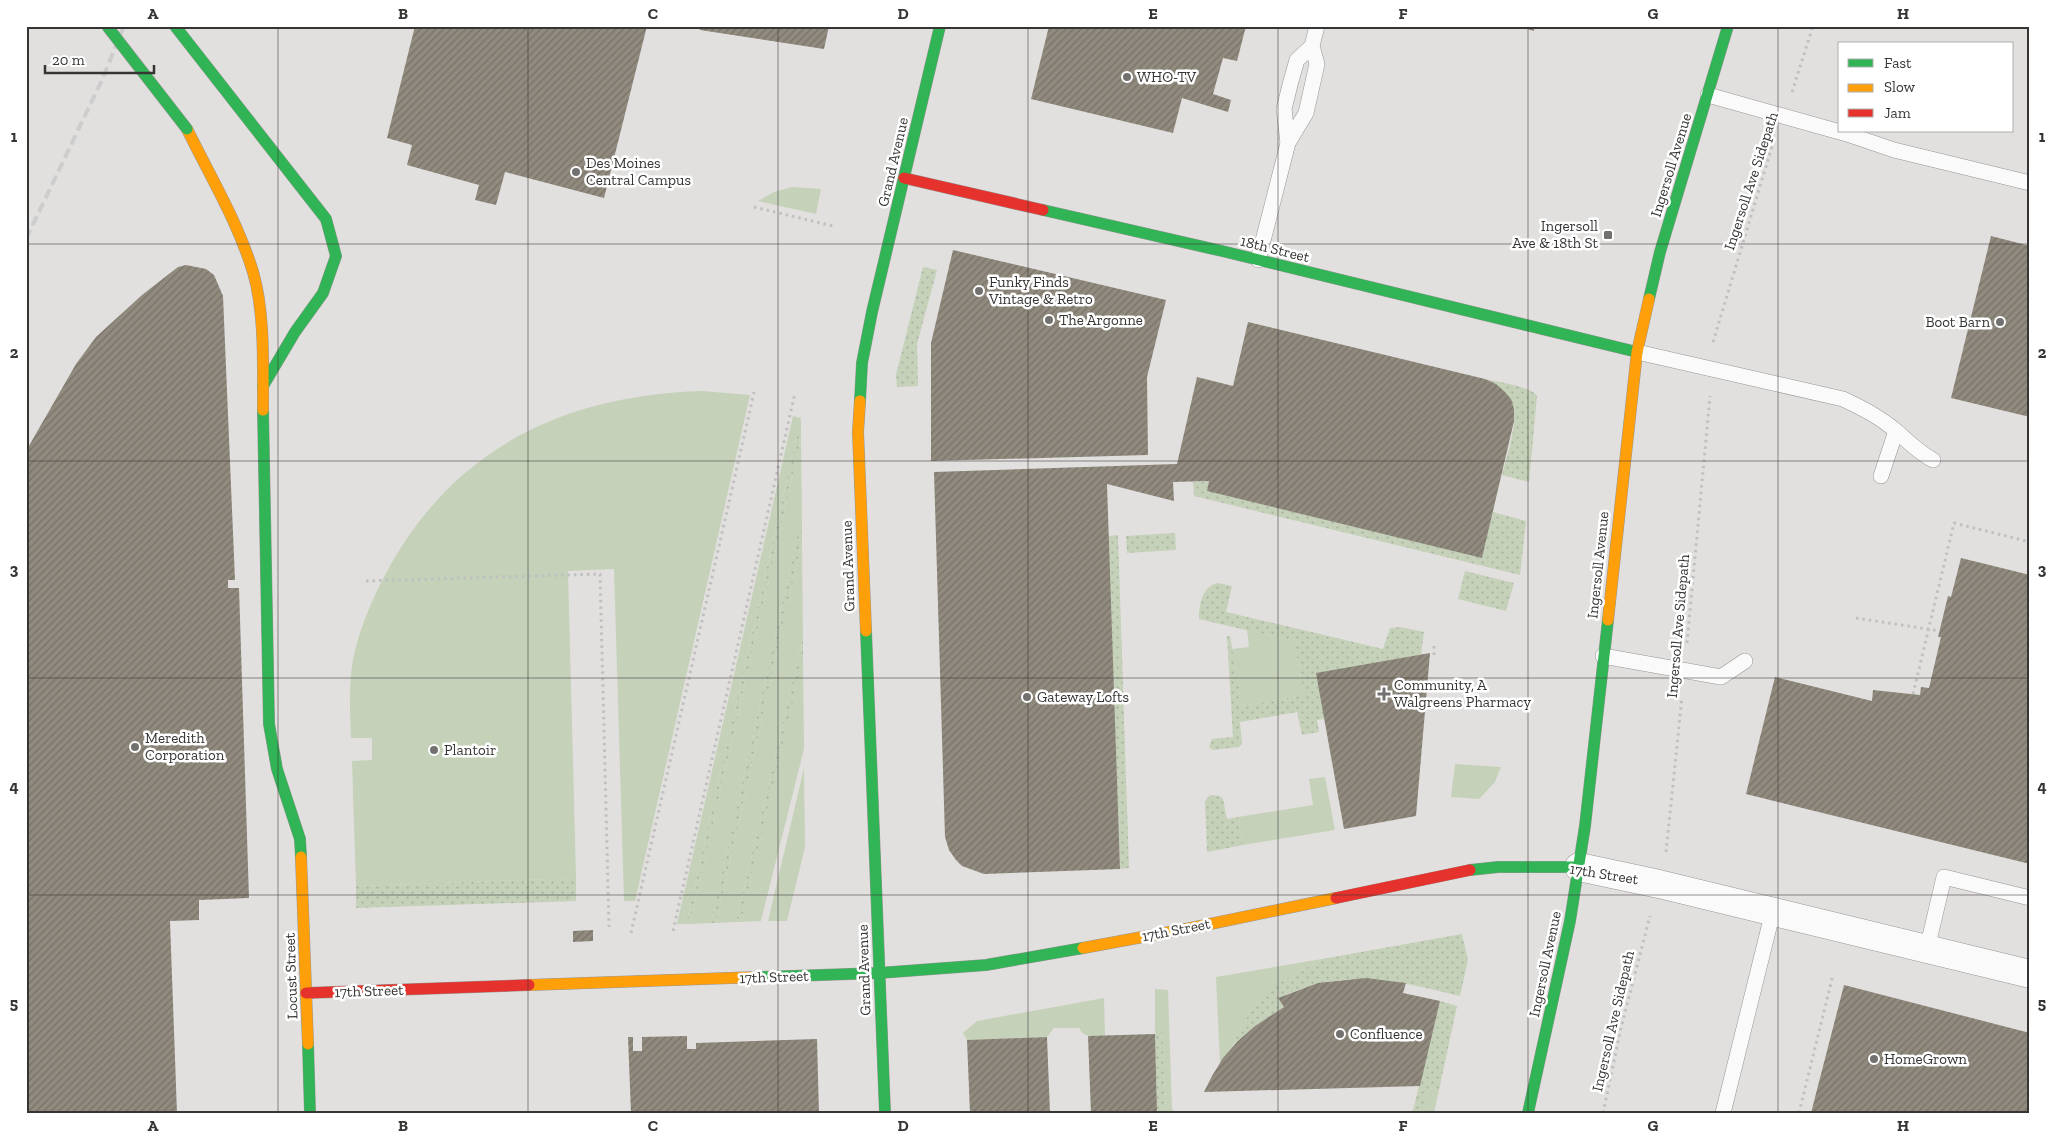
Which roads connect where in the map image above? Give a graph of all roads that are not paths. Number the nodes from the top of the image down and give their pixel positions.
1 (107, 26) edge
2 (175, 26) edge
3 (940, 26) edge
4 (1317, 26) edge
5 (1728, 26) edge
6 (1312, 46) junction
7 (1708, 95) junction
8 (1288, 143) junction
9 (904, 178) junction
10 (2030, 183) edge
11 (1258, 260) junction
12 (1637, 352) junction
13 (263, 386) junction
14 (1896, 431) junction
15 (1933, 460) dead end
16 (1881, 476) dead end
17 (1603, 656) junction
18 (1745, 661) dead end
19 (1579, 867) junction
20 (2030, 898) edge
21 (1773, 912) junction
22 (1927, 949) junction
23 (879, 972) junction
24 (2030, 974) edge
25 (306, 993) junction
26 (310, 1113) edge
27 (884, 1113) edge
28 (1528, 1113) edge
29 (1723, 1113) edge

1 - 13 main road, Locust Street, bridge
2 - 13 main road
3 - 9 main road, Grand Avenue
4 - 6 lane
5 - 7 main road, Ingersoll Avenue
6 - 8 lane
6 - 8 lane
7 - 10 lane
7 - 12 main road, Ingersoll Avenue
8 - 11 lane
9 - 11 main road, 18th Street
9 - 23 main road, Grand Avenue
11 - 12 main road, 18th Street
12 - 14 lane
12 - 17 main road, Ingersoll Avenue
13 - 25 main road, Locust Street
14 - 15 lane
14 - 16 lane
17 - 18 lane
17 - 19 main road, Ingersoll Avenue
19 - 21 street, 17th Street
19 - 23 main road, 17th Street
19 - 28 main road, Ingersoll Avenue
20 - 22 lane
21 - 22 street, 17th Street
21 - 29 lane
22 - 24 street, 17th Street
23 - 25 main road, 17th Street
23 - 27 main road, Grand Avenue
25 - 26 main road, Locust Street

